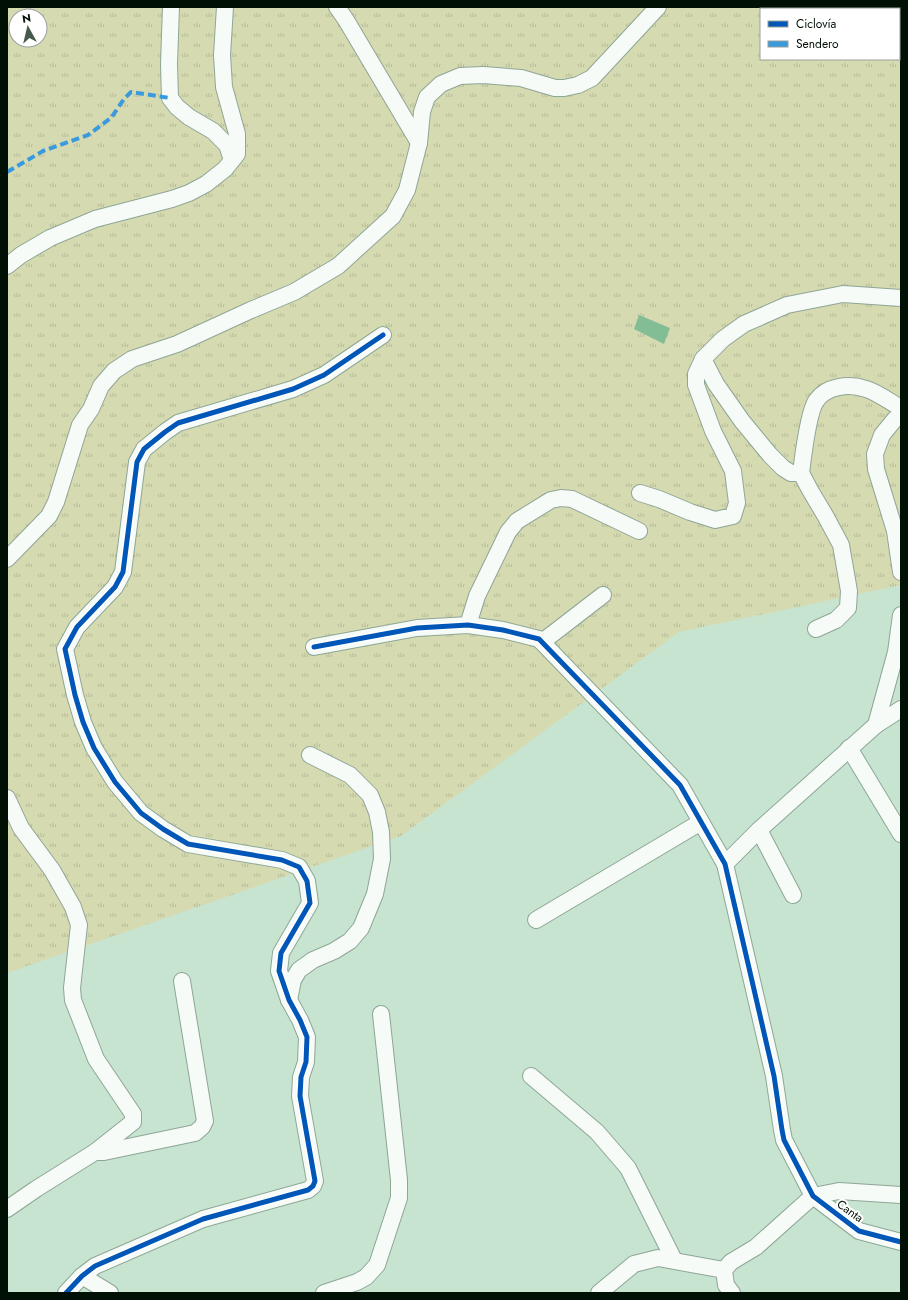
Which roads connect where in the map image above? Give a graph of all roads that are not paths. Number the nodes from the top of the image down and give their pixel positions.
1 (171, 7) edge
2 (225, 7) edge
3 (337, 7) edge
4 (658, 7) edge
5 (419, 143) junction
6 (232, 160) junction
7 (7, 266) edge
8 (901, 298) edge
9 (383, 335) dead end
10 (703, 359) junction
11 (901, 408) edge
12 (901, 416) edge
13 (801, 473) junction
14 (640, 493) dead end
15 (639, 530) dead end
16 (7, 560) edge
17 (901, 572) edge
18 (603, 595) dead end
19 (901, 615) edge
20 (468, 625) junction
21 (816, 629) dead end
22 (542, 642) junction
23 (314, 647) dead end
24 (901, 709) edge
25 (876, 724) junction
26 (849, 748) junction
27 (310, 756) dead end
28 (7, 798) edge
29 (701, 822) junction
30 (759, 830) junction
31 (901, 834) edge
32 (725, 864) junction
33 (793, 895) dead end
34 (536, 920) dead end
35 (182, 981) dead end
36 (288, 1000) junction
37 (381, 1014) dead end
38 (531, 1076) dead end
39 (95, 1152) junction
40 (901, 1195) edge
41 (813, 1196) junction
42 (7, 1210) edge
43 (901, 1242) edge
44 (674, 1260) junction
45 (724, 1270) junction
46 (82, 1276) junction
47 (66, 1293) edge
48 (110, 1293) edge
49 (324, 1293) edge
50 (600, 1293) edge
51 (732, 1293) edge

1 - 6 street
2 - 6 street
3 - 5 street
4 - 5 street
5 - 16 street
6 - 7 street
8 - 10 street
9 - 36 street
10 - 13 street
10 - 14 street
11 - 13 street
12 - 17 street
13 - 21 street
15 - 20 street
18 - 22 street
19 - 25 street
20 - 22 street
20 - 23 street
22 - 29 street
24 - 25 street
25 - 26 street
26 - 30 street
26 - 31 street
27 - 36 street
28 - 39 street
29 - 32 street
29 - 34 street
30 - 32 street
30 - 33 street
32 - 41 street
35 - 39 street
36 - 46 street
37 - 49 street
38 - 44 street
39 - 42 street
40 - 41 street
41 - 43 street, Canta
41 - 45 street
44 - 45 street
44 - 50 street
45 - 51 street
46 - 47 street
46 - 48 street

